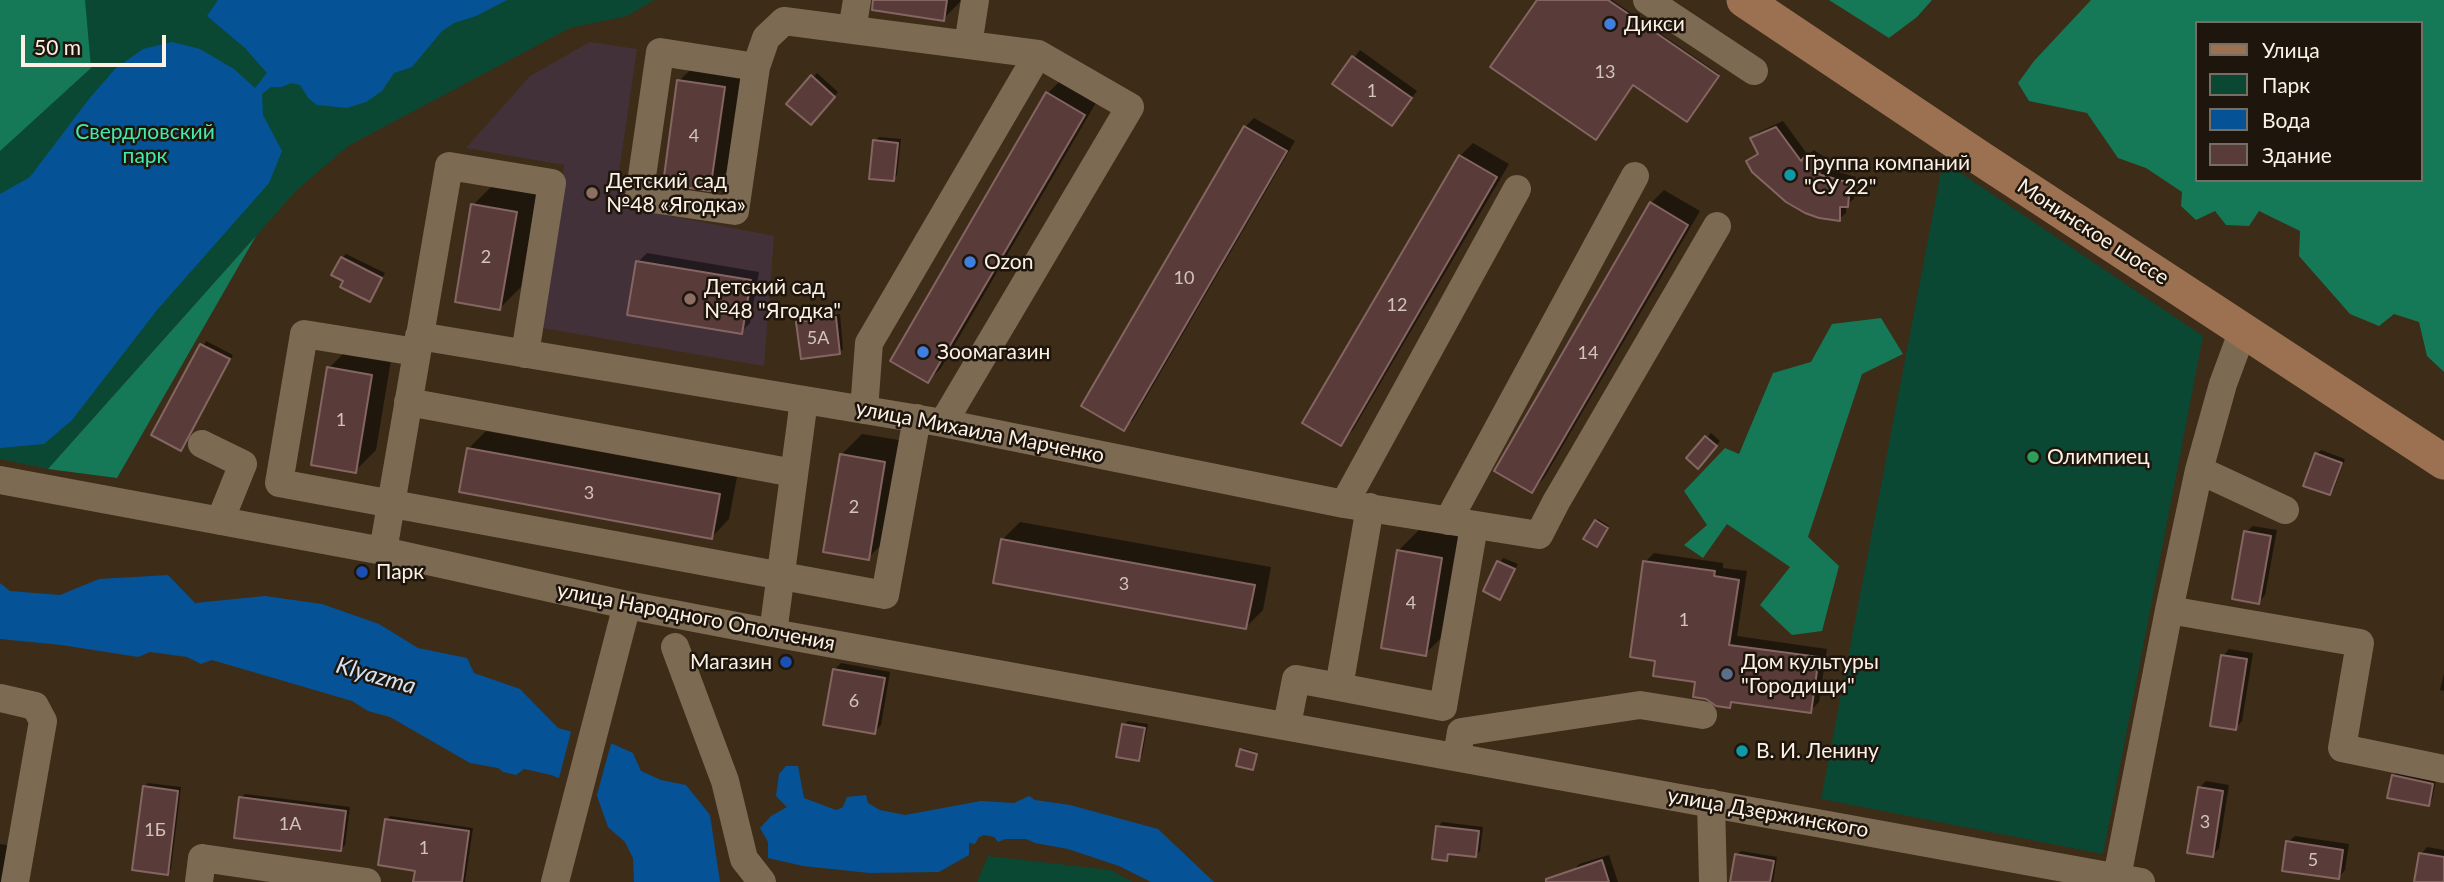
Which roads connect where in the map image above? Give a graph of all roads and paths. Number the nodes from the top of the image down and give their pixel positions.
1 (857, 0) edge
2 (975, 0) edge
3 (1647, 0) edge
4 (1744, 0) edge
5 (852, 30) junction
6 (968, 45) junction
7 (1038, 54) junction
8 (756, 67) junction
9 (1754, 71) dead end
10 (1634, 176) dead end
11 (1517, 188) dead end
12 (1717, 226) dead end
13 (2243, 330) junction
14 (418, 344) junction
15 (526, 354) junction
16 (804, 400) junction
17 (408, 401) junction
18 (864, 410) junction
19 (930, 421) junction
20 (202, 444) dead end
21 (2444, 462) edge
22 (2199, 470) junction
23 (794, 473) junction
24 (0, 480) edge
25 (391, 503) junction
26 (1357, 505) junction
27 (2285, 510) dead end
28 (220, 521) junction
29 (1461, 524) junction
30 (383, 551) junction
31 (780, 576) junction
32 (627, 605) junction
33 (2169, 610) junction
34 (773, 633) junction
35 (675, 647) dead end
36 (1339, 687) junction
37 (0, 698) edge
38 (1703, 715) dead end
39 (1287, 725) junction
40 (1394, 745) joint
41 (1457, 756) junction
42 (2444, 769) edge
43 (1711, 803) junction
44 (559, 869) edge
45 (2129, 880) edge
46 (15, 882) edge
47 (199, 882) edge
48 (367, 882) edge
49 (762, 882) edge
50 (1713, 882) edge

1 - 5 street
2 - 6 street
3 - 9 street
4 - 13 main road, Монинское шоссе
5 - 6 street
5 - 8 street
6 - 7 street
7 - 18 street
7 - 19 street
8 - 8 street
10 - 29 street
11 - 26 street
12 - 29 street, улица Михаила Марченко
13 - 21 main road, Монинское шоссе
13 - 22 street
14 - 15 street, улица Михаила Марченко
14 - 15 street
14 - 17 street
14 - 25 street, улица Михаила Марченко
15 - 16 street, улица Михаила Марченко
16 - 18 street, улица Михаила Марченко
16 - 23 street
17 - 23 street
17 - 25 street
18 - 19 street, улица Михаила Марченко
19 - 26 street, улица Михаила Марченко
19 - 31 street
20 - 28 street
22 - 27 street
22 - 33 street
23 - 31 street
24 - 28 street, улица Народного Ополчения
25 - 30 street
25 - 31 street
26 - 29 street, улица Михаила Марченко
26 - 36 street
28 - 30 street, улица Народного Ополчения
29 - 36 street
30 - 32 street, улица Народного Ополчения
31 - 34 street
32 - 34 street, улица Народного Ополчения
32 - 44 street
33 - 42 street
33 - 45 street
34 - 39 street, улица Народного Ополчения
35 - 49 street
36 - 39 street
37 - 46 street
38 - 41 street
39 - 40 street, улица Народного Ополчения
40 - 41 street, улица Дзержинского
41 - 43 street, улица Дзержинского
43 - 45 street, улица Дзержинского
43 - 50 street
47 - 48 street

